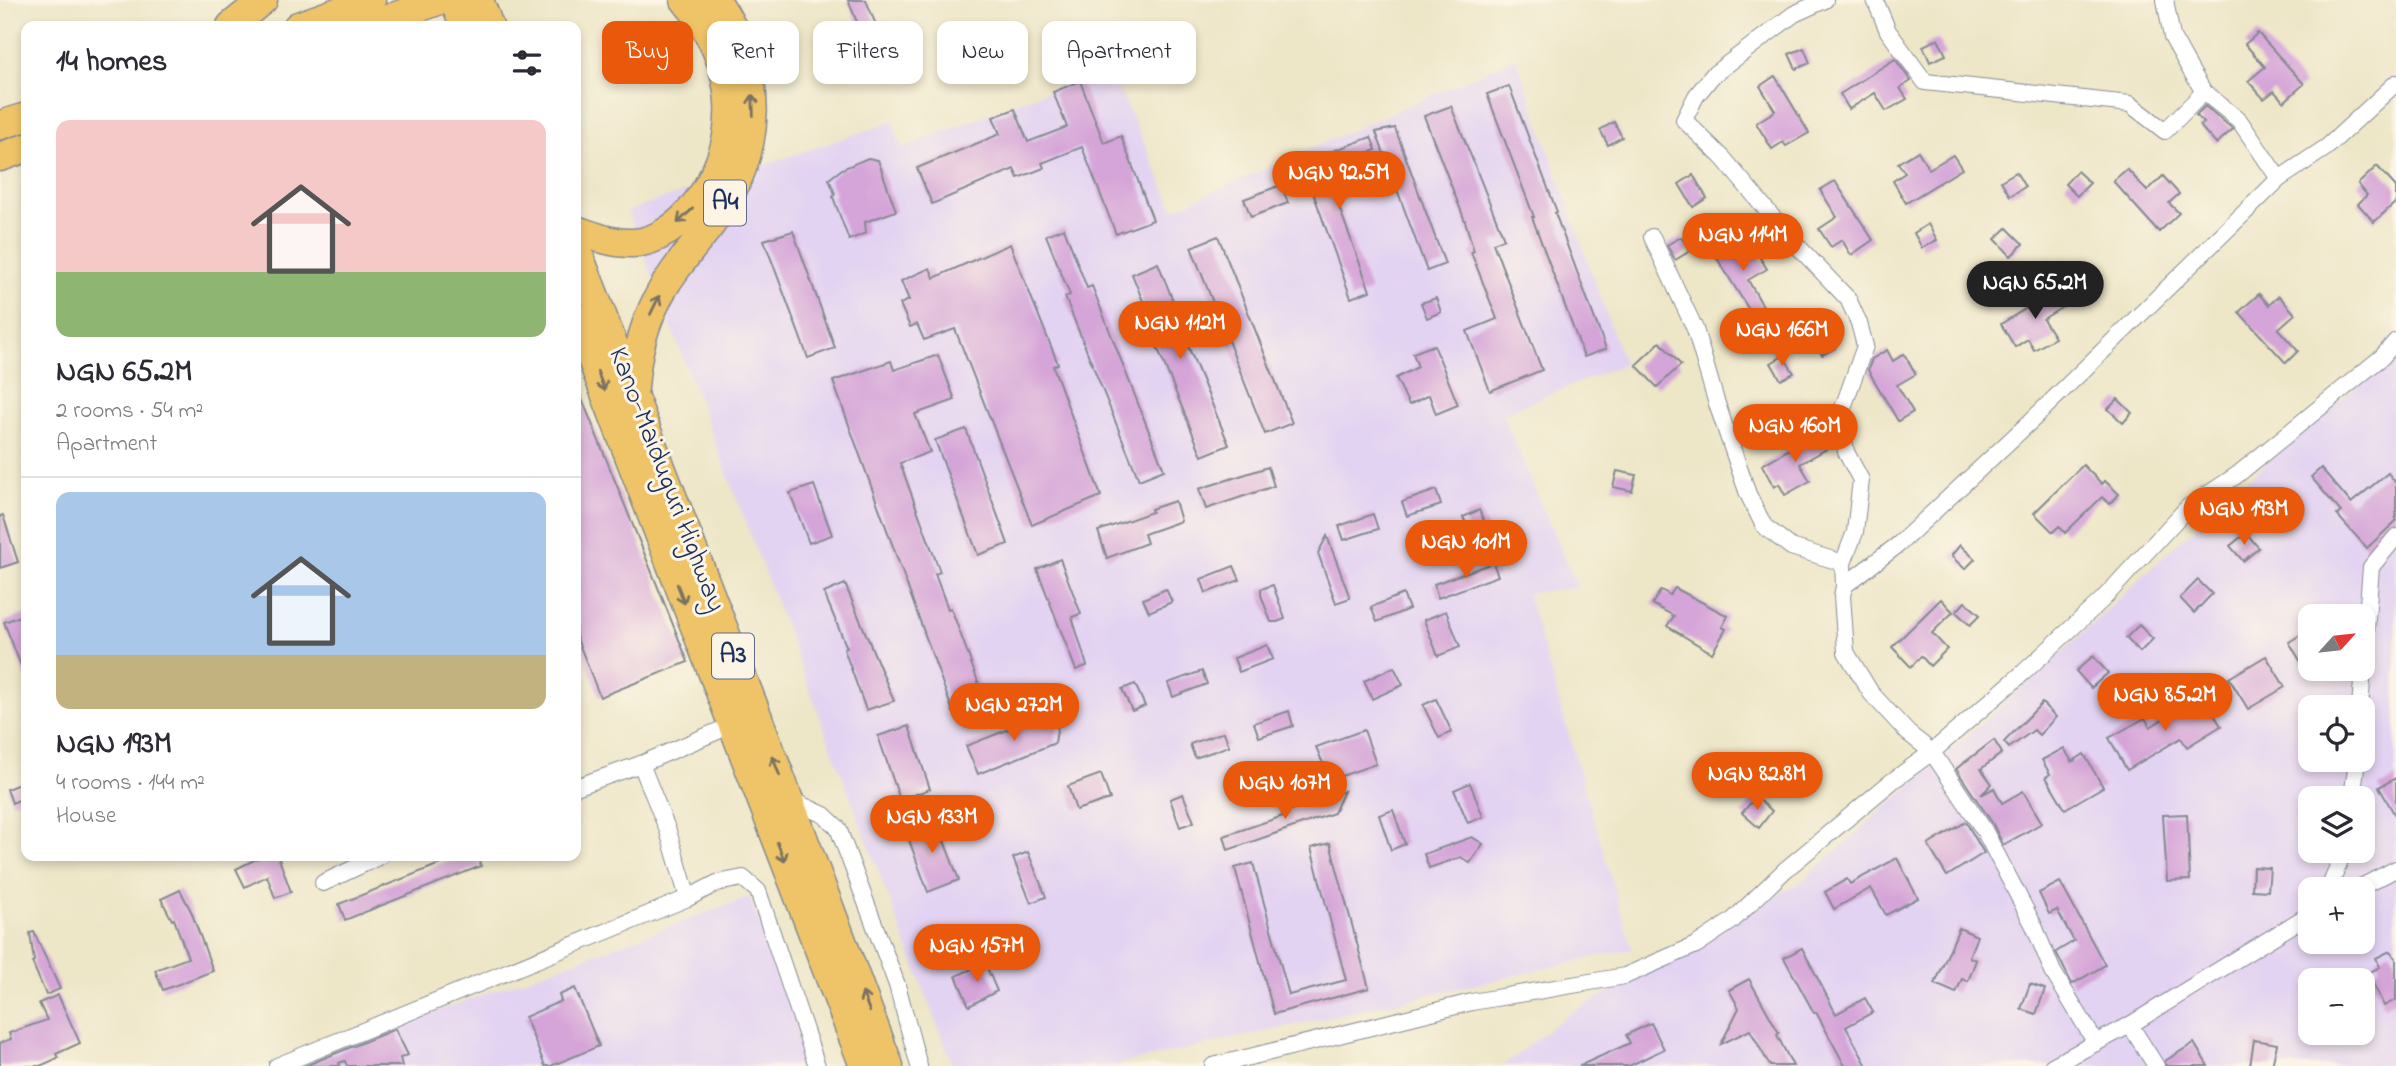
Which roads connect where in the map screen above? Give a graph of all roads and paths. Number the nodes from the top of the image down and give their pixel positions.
1 (263, 0) edge
2 (371, 0) edge
3 (440, 0) edge
4 (454, 0) edge
5 (479, 0) edge
6 (685, 0) edge
7 (716, 0) edge
8 (1825, 0) edge
9 (1875, 0) edge
10 (2165, 0) edge
11 (237, 21) edge
12 (312, 21) edge
13 (383, 21) edge
14 (462, 21) edge
15 (487, 21) edge
16 (2396, 83) edge
17 (2204, 92) junction
18 (21, 119) edge
19 (0, 125) edge
20 (21, 150) edge
21 (0, 157) edge
22 (2278, 179) junction
23 (581, 232) edge
24 (1652, 237) dead end
25 (581, 261) edge
26 (581, 330) edge
27 (2396, 341) edge
28 (634, 395) junction
29 (2396, 537) edge
30 (1843, 563) junction
31 (1844, 586) junction
32 (2361, 695) edge
33 (745, 720) junction
34 (1932, 752) junction
35 (641, 764) junction
36 (581, 785) edge
37 (789, 799) junction
38 (369, 861) edge
39 (2396, 869) edge
40 (2375, 880) edge
41 (323, 883) dead end
42 (688, 898) junction
43 (2298, 921) edge
44 (2130, 1025) junction
45 (2096, 1043) junction
46 (277, 1066) edge
47 (817, 1066) edge
48 (864, 1066) edge
49 (889, 1066) edge
50 (919, 1066) edge
51 (1213, 1066) edge
52 (2052, 1066) edge
53 (2155, 1066) edge

1 - 11 highway
2 - 12 highway
3 - 13 highway
4 - 14 highway
5 - 15 highway
6 -> 23 highway, A4
28 -> 7 highway, A4
8 - 30 street
9 - 17 street
10 - 17 street
16 - 22 street
17 - 22 street
18 - 19 highway
20 - 21 highway
22 - 31 street
24 - 30 street
25 - 28 highway, Kano-Maiduguri Highway / A3
26 -> 33 highway, Kano-Maiduguri Highway / A3
27 - 34 street
28 - 33 highway, Kano-Maiduguri Highway / A3
29 - 32 street
30 - 31 street
31 - 34 street
33 - 35 street
37 -> 33 highway, Kano-Maiduguri Highway / A3
33 -> 48 highway, Kano-Maiduguri Highway / A3
34 - 45 street
34 - 51 street
35 - 36 street
35 - 42 street
49 -> 37 highway, Kano-Maiduguri Highway / A3
37 - 50 street
38 - 41 street
39 - 40 street
42 - 46 street
42 - 47 street
43 - 44 street
44 - 45 street
44 - 53 street
45 - 52 street

